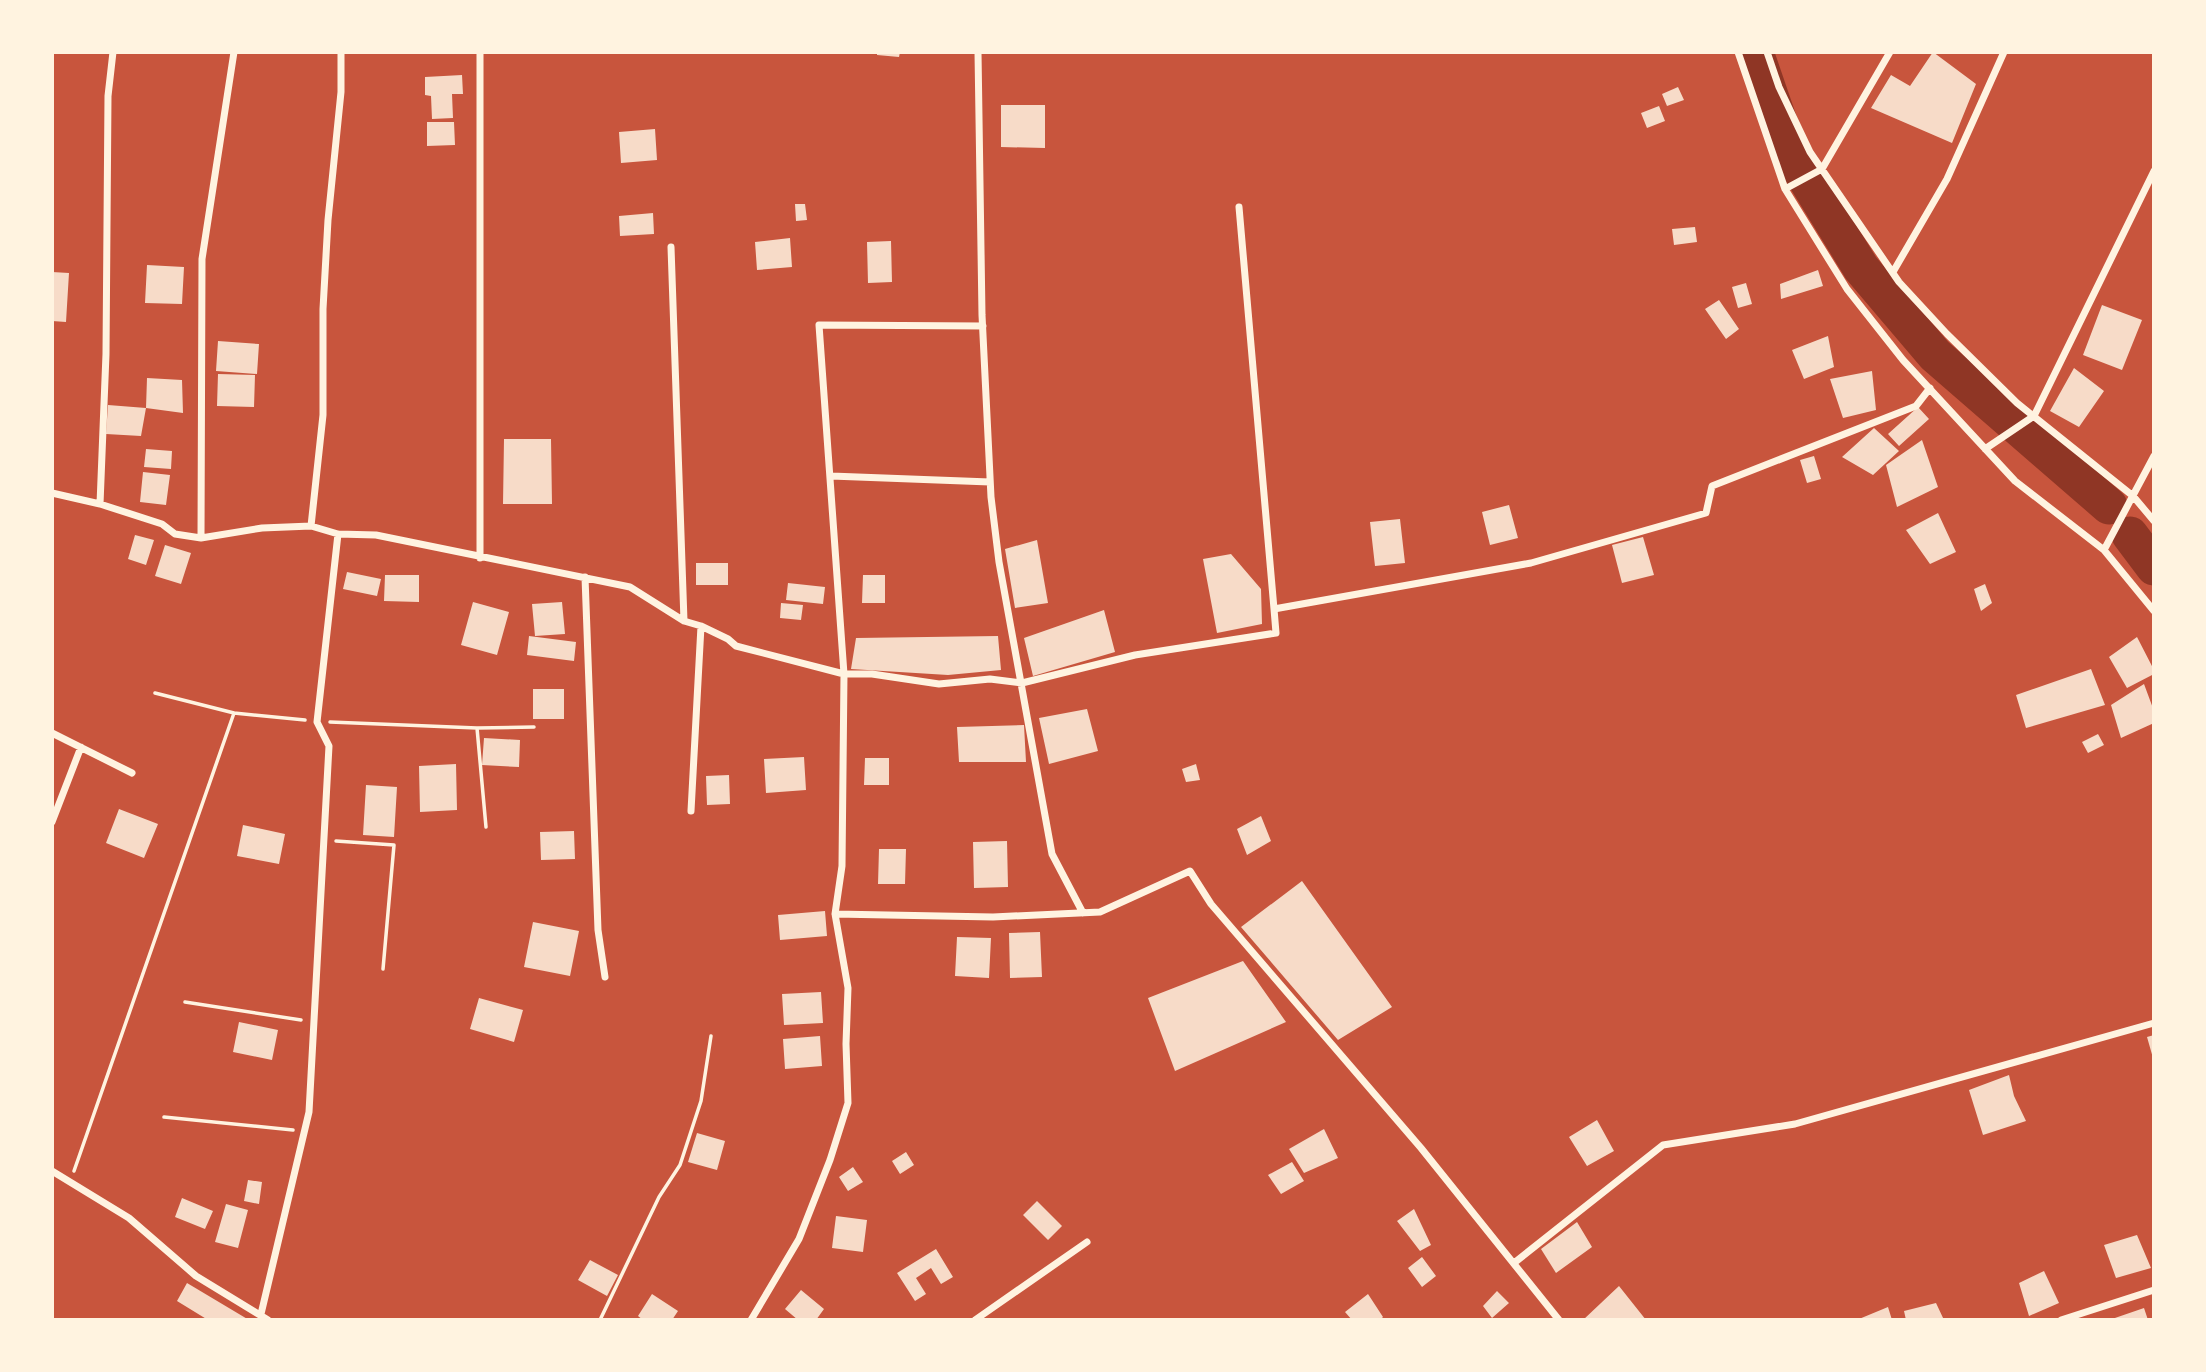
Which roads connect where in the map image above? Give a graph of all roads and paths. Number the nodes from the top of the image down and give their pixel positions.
1 (113, 52) edge
2 (233, 52) edge
3 (341, 52) edge
4 (480, 52) edge
5 (978, 52) edge
6 (1738, 52) edge
7 (1767, 52) edge
8 (1890, 52) edge
9 (2004, 52) edge
10 (1822, 169) junction
11 (2154, 171) edge
12 (1785, 190) junction
13 (1239, 206) dead end
14 (671, 247) dead end
15 (1893, 272) junction
16 (983, 326) junction
17 (1930, 388) junction
18 (2035, 416) junction
19 (1985, 449) junction
20 (2154, 456) edge
21 (831, 476) junction
22 (990, 482) junction
23 (52, 493) edge
24 (2133, 496) junction
25 (100, 504) junction
26 (2154, 521) edge
27 (311, 526) junction
28 (338, 534) junction
29 (201, 538) junction
30 (2104, 550) junction
31 (480, 558) junction
32 (585, 577) junction
33 (1274, 608) junction
34 (2154, 611) edge
35 (684, 621) junction
36 (701, 626) junction
37 (844, 674) junction
38 (1022, 683) junction
39 (155, 693) dead end
40 (234, 713) junction
41 (317, 722) junction
42 (534, 727) dead end
43 (477, 728) junction
44 (52, 733) edge
45 (81, 747) junction
46 (132, 773) dead end
47 (691, 811) dead end
48 (52, 822) edge
49 (486, 827) dead end
50 (324, 840) junction
51 (1083, 913) junction
52 (835, 914) junction
53 (383, 969) dead end
54 (605, 976) dead end
55 (186, 1002) dead end
56 (314, 1022) junction
57 (2154, 1023) edge
58 (712, 1035) dead end
59 (164, 1117) dead end
60 (305, 1132) junction
61 (52, 1171) edge
62 (70, 1182) junction
63 (1087, 1242) dead end
64 (1514, 1263) junction
65 (2154, 1290) edge
66 (264, 1317) edge
67 (600, 1320) edge
68 (751, 1320) edge
69 (975, 1320) edge
70 (1559, 1320) edge
71 (2061, 1320) edge

1 - 25 street
2 - 29 street
3 - 27 street
4 - 31 street
5 - 16 street
6 - 12 street
7 - 10 street
8 - 10 street
9 - 15 street
10 - 12 street
10 - 15 street
11 - 18 street
12 - 17 street
13 - 33 street
14 - 35 street
15 - 18 street
16 - 21 street
16 - 22 street
17 - 19 street
17 - 33 street
18 - 19 street
18 - 24 street
19 - 30 street
20 - 24 street
21 - 22 street
21 - 37 street
22 - 38 street
23 - 25 street
24 - 26 street
24 - 30 street
25 - 29 street
27 - 28 street
27 - 29 street
28 - 31 street
28 - 41 street
30 - 34 street
31 - 32 street
32 - 35 street
32 - 54 street
33 - 38 street
35 - 36 street
36 - 37 street
36 - 47 street
37 - 38 street
37 - 52 street
38 - 51 street
39 - 40 path
40 - 41 path
40 - 62 path
41 - 43 path
41 - 50 street
42 - 43 path
43 - 49 path
44 - 45 street
45 - 46 street
45 - 48 street
50 - 53 path
50 - 56 street
51 - 52 street
51 - 64 street
52 - 68 street
55 - 56 path
56 - 60 street
57 - 64 street
58 - 67 path
59 - 60 path
60 - 66 street
61 - 62 street
62 - 66 street
63 - 69 street
64 - 70 street
65 - 71 street

